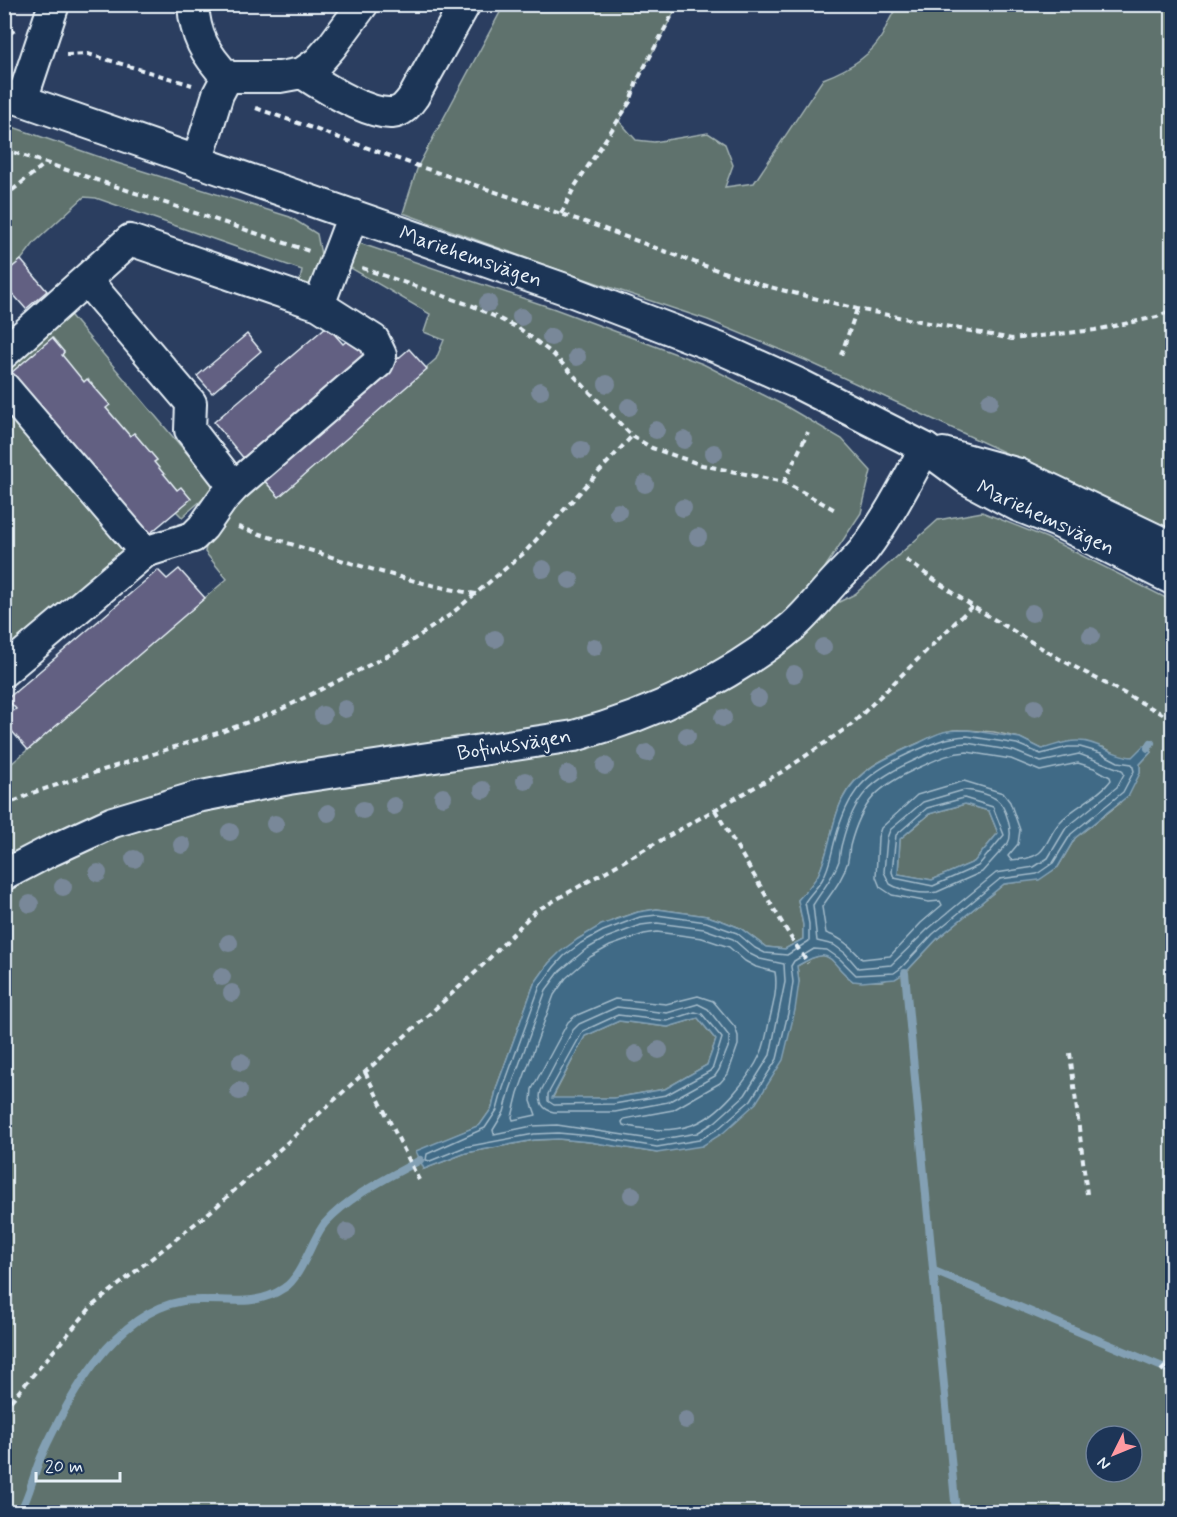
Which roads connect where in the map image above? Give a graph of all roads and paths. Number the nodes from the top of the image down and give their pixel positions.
1 (12, 4) edge
2 (54, 4) edge
3 (193, 4) edge
4 (363, 4) edge
5 (465, 4) edge
6 (678, 4) edge
7 (6, 21) edge
8 (39, 48) junction
9 (302, 73) junction
10 (222, 85) junction
11 (13, 97) edge
12 (4, 149) edge
13 (46, 162) junction
14 (197, 162) junction
15 (4, 197) edge
16 (353, 214) junction
17 (561, 214) junction
18 (337, 260) junction
19 (87, 281) junction
20 (319, 305) junction
21 (857, 309) junction
22 (1173, 310) edge
23 (4, 352) edge
24 (841, 355) dead end
25 (4, 387) edge
26 (808, 432) dead end
27 (632, 436) junction
28 (925, 448) junction
29 (784, 482) junction
30 (222, 502) junction
31 (837, 511) dead end
32 (1173, 548) edge
33 (145, 552) junction
34 (906, 560) dead end
35 (1173, 579) edge
36 (477, 594) junction
37 (972, 606) junction
38 (4, 671) edge
39 (1173, 718) edge
40 (4, 806) edge
41 (715, 810) junction
42 (4, 874) edge
43 (808, 963) dead end
44 (1070, 1053) dead end
45 (365, 1072) junction
46 (419, 1180) dead end
47 (1087, 1194) dead end
48 (1173, 1360) edge
49 (1161, 1371) dead end
50 (4, 1409) edge

1 - 7 path
2 - 8 street
3 - 10 street
4 - 9 street
5 - 9 street
6 - 17 path
7 - 8 path
8 - 10 path
8 - 11 street
9 - 10 street
10 - 14 street
10 - 17 path
11 - 14 street, Mariehemsvägen
12 - 13 path
13 - 15 path
13 - 18 path
14 - 16 street, Mariehemsvägen
16 - 18 street
16 - 28 street, Mariehemsvägen
17 - 21 path
18 - 20 street
18 - 27 path
19 - 20 street
19 - 23 street
19 - 30 street
20 - 30 street
21 - 22 path
21 - 24 path
25 - 33 street
26 - 29 path
27 - 29 path
27 - 36 path
28 - 32 street, Mariehemsvägen
28 - 35 street, Mariehemsvägen
28 - 42 street, Bofinksvägen
29 - 31 path
30 - 33 street
30 - 36 path
33 - 38 street
34 - 37 path
36 - 40 path
37 - 39 path
37 - 41 path
41 - 43 path
41 - 45 path
44 - 47 path
45 - 46 path
45 - 50 path
48 - 49 path

